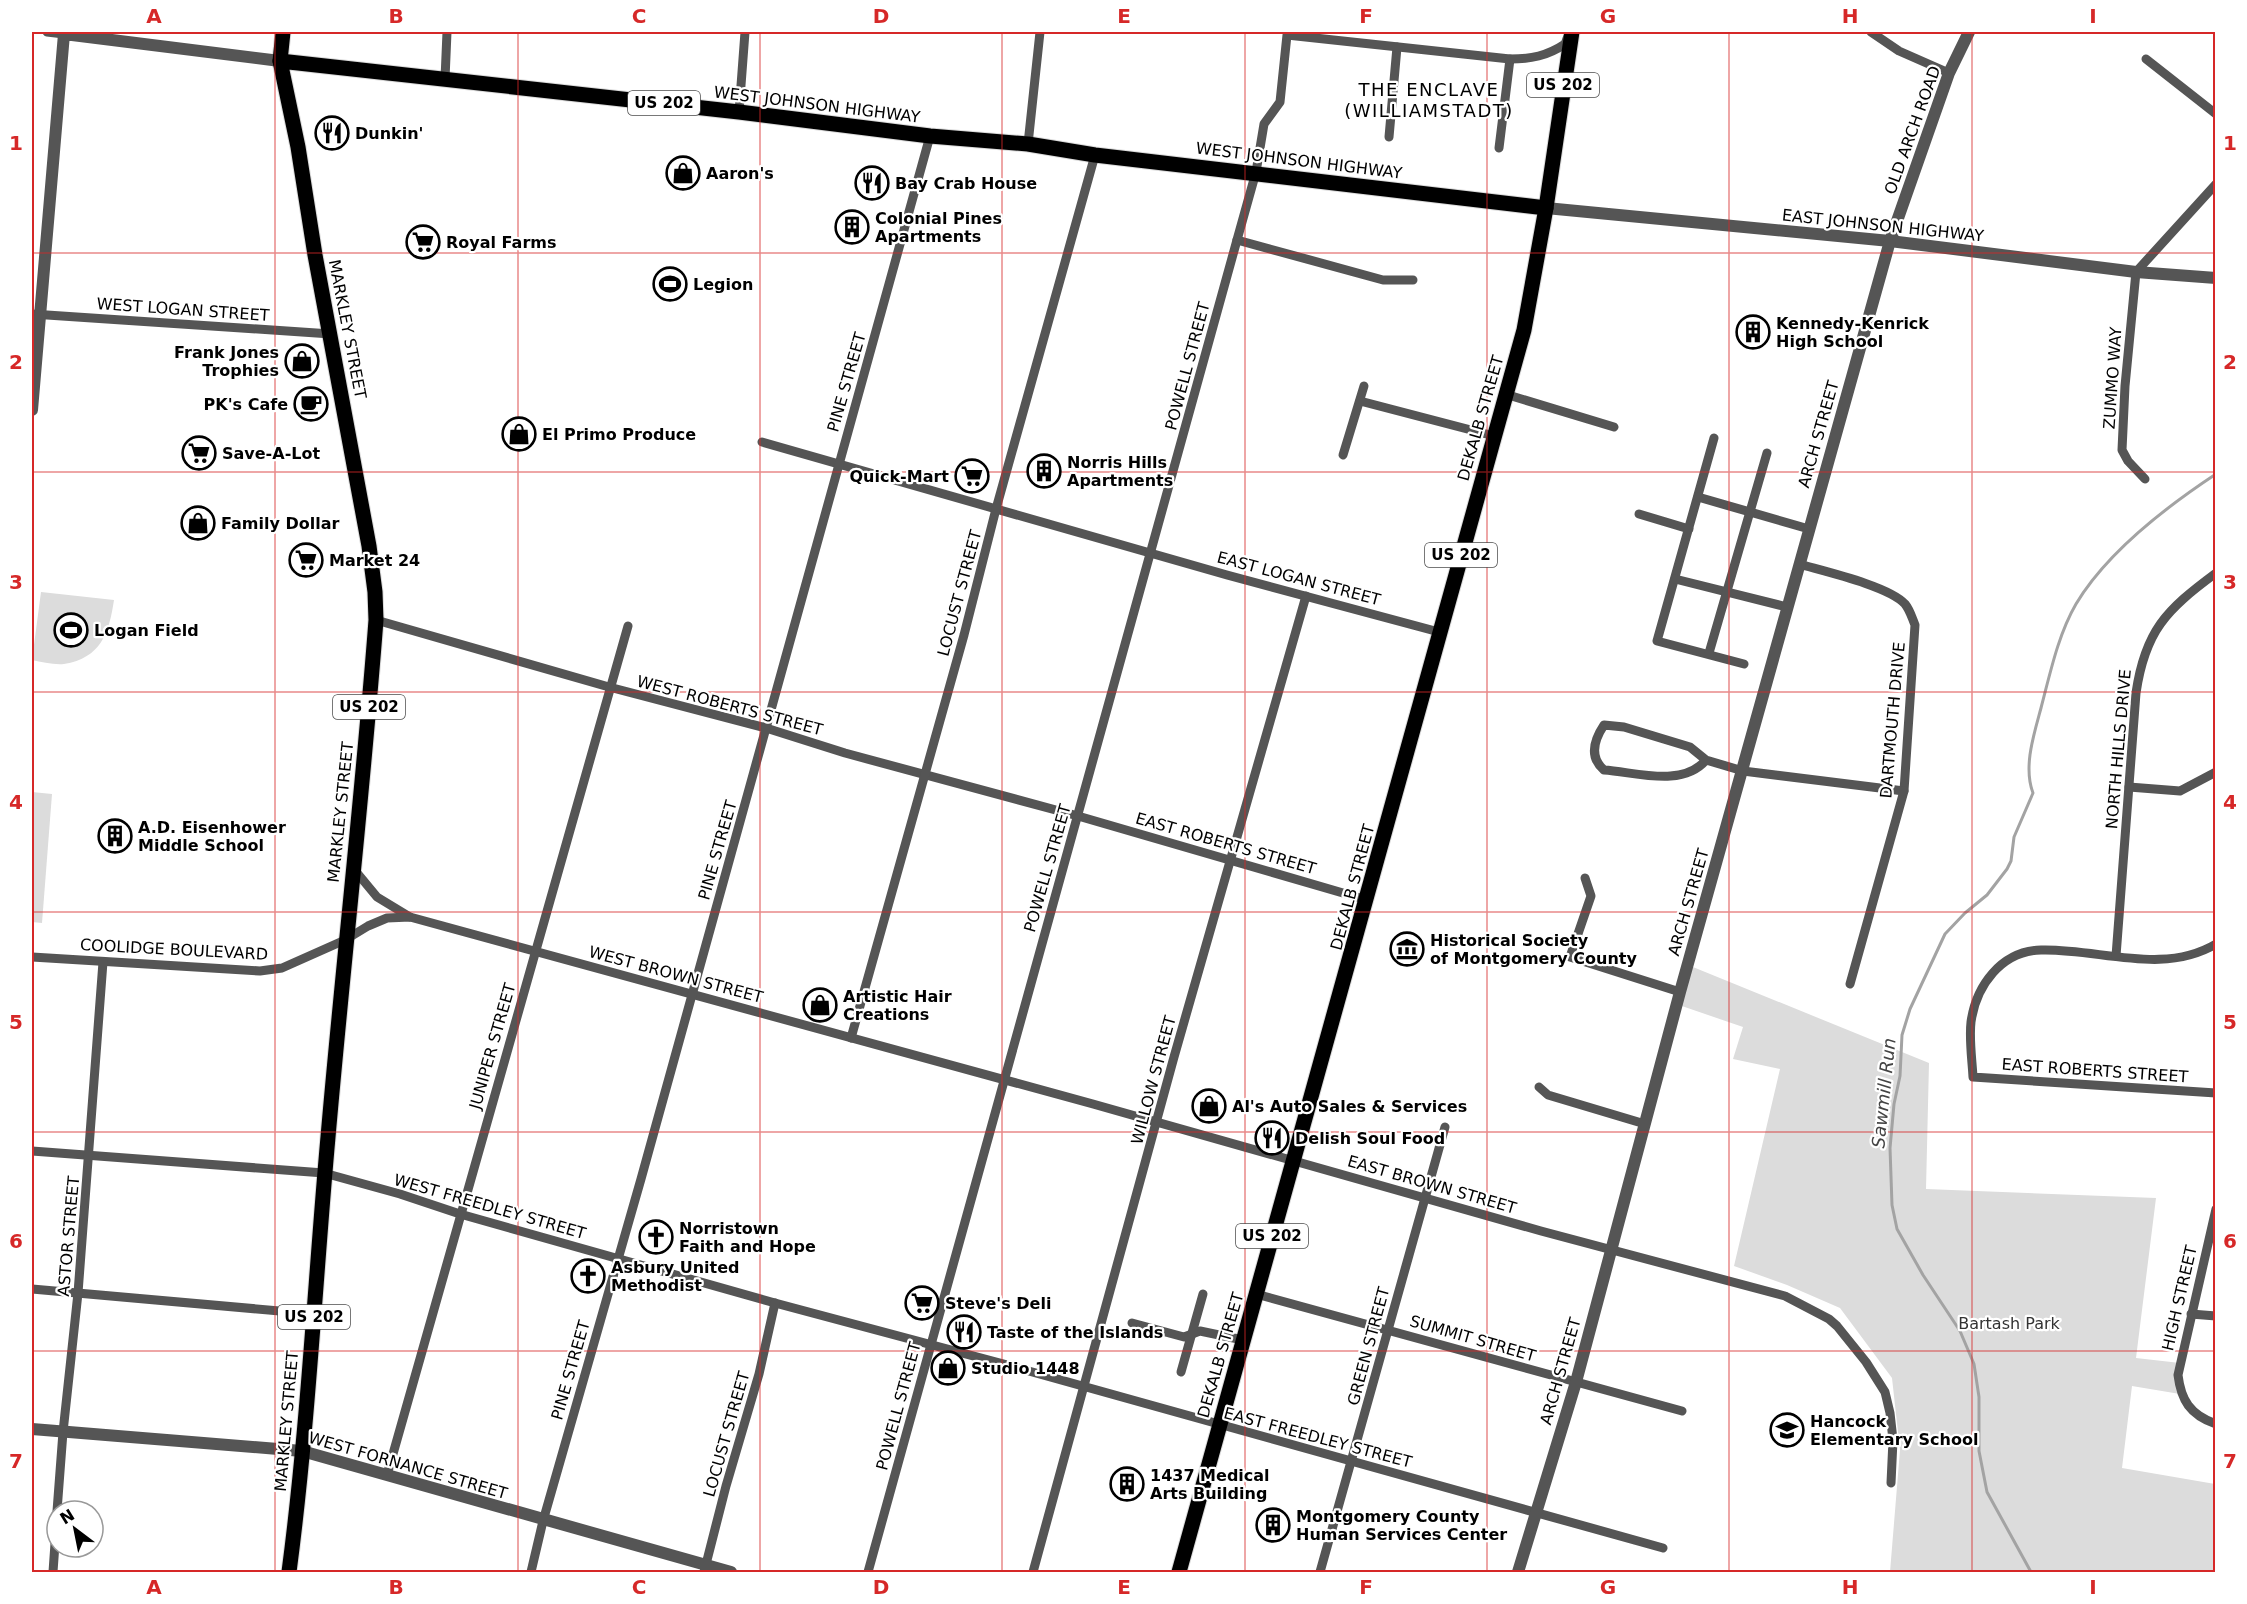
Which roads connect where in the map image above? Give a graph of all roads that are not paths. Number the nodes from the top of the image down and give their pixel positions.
1 (47, 32) edge
2 (283, 32) edge
3 (447, 32) edge
4 (745, 32) edge
5 (1040, 32) edge
6 (1571, 32) edge
7 (1870, 32) edge
8 (1969, 32) edge
9 (64, 34) junction
10 (1397, 47) junction
11 (1510, 59) junction
12 (2146, 59) dead end
13 (280, 60) junction
14 (1949, 73) junction
15 (445, 79) junction
16 (738, 112) junction
17 (2216, 114) edge
18 (930, 136) junction
19 (1389, 137) dead end
20 (1028, 144) junction
21 (1499, 148) dead end
22 (1095, 155) junction
23 (1256, 172) junction
24 (2216, 184) edge
25 (1546, 208) junction
26 (1237, 240) junction
27 (1890, 241) junction
28 (2136, 272) junction
29 (2216, 278) edge
30 (1413, 280) dead end
31 (36, 314) edge
32 (331, 334) junction
33 (1364, 386) dead end
34 (1505, 394) junction
35 (1360, 401) junction
36 (32, 410) edge
37 (1614, 427) dead end
38 (1494, 436) junction
39 (1714, 438) dead end
40 (762, 442) dead end
41 (1767, 453) dead end
42 (1343, 455) dead end
43 (838, 464) junction
44 (2145, 479) dead end
45 (1698, 498) junction
46 (996, 509) junction
47 (1750, 513) junction
48 (1640, 514) dead end
49 (1689, 529) junction
50 (1809, 529) junction
51 (1151, 554) junction
52 (1799, 564) junction
53 (2214, 578) edge
54 (1675, 579) junction
55 (1727, 592) junction
56 (1306, 596) junction
57 (1787, 607) junction
58 (376, 620) junction
59 (628, 626) dead end
60 (1439, 632) junction
61 (1709, 653) junction
62 (1744, 664) dead end
63 (609, 687) junction
64 (766, 728) junction
65 (1706, 760) junction
66 (1743, 771) junction
67 (2216, 772) edge
68 (925, 774) junction
69 (2130, 787) junction
70 (1904, 791) junction
71 (1077, 816) junction
72 (1231, 860) junction
73 (353, 868) junction
74 (1585, 878) dead end
75 (1367, 900) junction
76 (410, 917) junction
77 (345, 940) junction
78 (2216, 944) edge
79 (535, 950) junction
80 (2116, 956) junction
81 (32, 957) edge
82 (103, 962) junction
83 (1850, 984) dead end
84 (1680, 992) junction
85 (692, 994) junction
86 (851, 1038) junction
87 (1003, 1080) junction
88 (1539, 1086) dead end
89 (2216, 1093) edge
90 (1157, 1122) junction
91 (1644, 1124) junction
92 (1445, 1127) dead end
93 (32, 1151) edge
94 (89, 1157) junction
95 (1294, 1162) junction
96 (324, 1173) junction
97 (1426, 1197) junction
98 (2216, 1209) edge
99 (460, 1214) junction
100 (1610, 1250) junction
101 (617, 1258) junction
102 (32, 1289) edge
103 (78, 1293) junction
104 (1203, 1294) dead end
105 (1256, 1294) junction
106 (775, 1303) junction
107 (314, 1314) junction
108 (2191, 1314) junction
109 (2216, 1316) edge
110 (1132, 1323) dead end
111 (1389, 1329) junction
112 (1191, 1336) junction
113 (1243, 1340) junction
114 (931, 1344) junction
115 (1181, 1372) dead end
116 (1576, 1382) junction
117 (1085, 1387) junction
118 (1682, 1411) dead end
119 (2216, 1424) edge
120 (1219, 1425) junction
121 (32, 1429) edge
122 (63, 1432) junction
123 (302, 1452) junction
124 (1352, 1461) junction
125 (387, 1475) junction
126 (1891, 1483) dead end
127 (58, 1499) edge
128 (1535, 1514) junction
129 (543, 1521) junction
130 (1663, 1548) dead end
131 (705, 1569) edge
132 (289, 1572) edge
133 (531, 1572) edge
134 (731, 1572) edge
135 (868, 1572) edge
136 (1034, 1572) edge
137 (1179, 1572) edge
138 (1320, 1572) edge
139 (1518, 1572) edge

1 - 9 street, WEST JOHNSON HIGHWAY
2 - 13 main road, MARKLEY STREET
3 - 15 street
4 - 16 street
5 - 20 street
6 - 11 street
6 - 25 main road, US 202
7 - 14 street
8 - 14 street, OLD ARCH ROAD
9 - 13 street, WEST JOHNSON HIGHWAY
9 - 31 street
10 - 11 street
10 - 19 street
10 - 23 street, POWELL STREET
11 - 21 street
12 - 17 street
13 - 15 main road, WEST JOHNSON HIGHWAY / US 202
13 - 32 main road, MARKLEY STREET / US 202
14 - 27 street, OLD ARCH ROAD
15 - 16 main road, WEST JOHNSON HIGHWAY / US 202
16 - 18 main road, WEST JOHNSON HIGHWAY / US 202
18 - 20 main road, WEST JOHNSON HIGHWAY / US 202
18 - 43 street, PINE STREET
20 - 22 main road, WEST JOHNSON HIGHWAY / US 202
22 - 23 main road, WEST JOHNSON HIGHWAY / US 202
22 - 46 street, LOCUST STREET
23 - 25 main road, WEST JOHNSON HIGHWAY / US 202
23 - 26 street, POWELL STREET
24 - 28 street
25 - 27 street, EAST JOHNSON HIGHWAY
25 - 34 main road, DEKALB STREET / US 202
26 - 30 street
26 - 51 street, POWELL STREET
27 - 28 street, EAST JOHNSON HIGHWAY
27 - 50 street, ARCH STREET
28 - 29 street, EAST JOHNSON HIGHWAY
28 - 44 street, ZUMMO WAY
31 - 32 street, WEST LOGAN STREET
31 - 36 street
32 - 58 main road, MARKLEY STREET / US 202
33 - 35 street
34 - 37 street
34 - 38 main road, DEKALB STREET / US 202
35 - 38 street
35 - 42 street
38 - 60 main road, DEKALB STREET / US 202
39 - 45 street
40 - 43 street
41 - 47 street
43 - 46 street
43 - 64 street, PINE STREET
45 - 47 street
45 - 49 street
46 - 51 street
46 - 68 street, LOCUST STREET
47 - 50 street
47 - 55 street
48 - 49 street
49 - 54 street
50 - 52 street, ARCH STREET
51 - 56 street, EAST LOGAN STREET
51 - 71 street, POWELL STREET
52 - 57 street, ARCH STREET
52 - 70 street, DARTMOUTH DRIVE
53 - 69 street, NORTH HILLS DRIVE
54 - 55 street
54 - 61 street
55 - 57 street
55 - 61 street
56 - 60 street, EAST LOGAN STREET
56 - 72 street, WILLOW STREET
57 - 66 street, ARCH STREET
58 - 63 street, WEST ROBERTS STREET
58 - 73 main road, MARKLEY STREET / US 202
59 - 63 street, JUNIPER STREET
60 - 75 main road, DEKALB STREET / US 202
61 - 62 street
63 - 64 street, WEST ROBERTS STREET
63 - 79 street, JUNIPER STREET
64 - 68 street, WEST ROBERTS STREET
64 - 85 street, PINE STREET
65 - 65 street
65 - 66 street
66 - 70 street
66 - 84 street, ARCH STREET
67 - 69 street
68 - 71 street, WEST ROBERTS STREET
68 - 86 street, LOCUST STREET
69 - 80 street, NORTH HILLS DRIVE
70 - 83 street, DARTMOUTH DRIVE
71 - 72 street, EAST ROBERTS STREET
71 - 87 street, POWELL STREET
72 - 75 street, EAST ROBERTS STREET
72 - 90 street, WILLOW STREET
73 - 76 street
73 - 77 main road, MARKLEY STREET / US 202
74 - 84 street
75 - 95 main road, DEKALB STREET / US 202
76 - 77 street, WEST BROWN STREET
76 - 79 street, WEST BROWN STREET
77 - 82 street, COOLIDGE BOULEVARD
77 - 96 main road, MARKLEY STREET / US 202
78 - 80 street
79 - 85 street, WEST BROWN STREET
79 - 99 street, JUNIPER STREET
80 - 89 street, EAST ROBERTS STREET
81 - 82 street, COOLIDGE BOULEVARD
82 - 94 street, ASTOR STREET
84 - 91 street, ARCH STREET
85 - 86 street, WEST BROWN STREET
85 - 101 street, PINE STREET
86 - 87 street, WEST BROWN STREET
87 - 90 street, EAST BROWN STREET
87 - 114 street, POWELL STREET
88 - 91 street
90 - 95 street, EAST BROWN STREET
90 - 117 street, WILLOW STREET
91 - 100 street, ARCH STREET
92 - 97 street, GREEN STREET
93 - 94 street, WEST FREEDLEY STREET
94 - 96 street, WEST FREEDLEY STREET
94 - 103 street, ASTOR STREET
95 - 97 street, EAST BROWN STREET
95 - 105 main road, DEKALB STREET / US 202
96 - 99 street, WEST FREEDLEY STREET
96 - 107 main road, MARKLEY STREET / US 202
97 - 100 street, EAST BROWN STREET
97 - 111 street, GREEN STREET
98 - 108 street, HIGH STREET
99 - 101 street, WEST FREEDLEY STREET
99 - 125 street, JUNIPER STREET
100 - 116 street, ARCH STREET
100 - 126 street, EAST BROWN STREET
101 - 106 street, WEST FREEDLEY STREET
101 - 129 street, PINE STREET
102 - 103 street
103 - 107 street
103 - 122 street, ASTOR STREET
104 - 112 street
105 - 111 street, SUMMIT STREET
105 - 113 main road, DEKALB STREET / US 202
106 - 114 street, WEST FREEDLEY STREET
106 - 131 street, LOCUST STREET
107 - 123 main road, MARKLEY STREET / US 202
108 - 109 street
108 - 119 street, HIGH STREET
110 - 112 street
111 - 116 street, SUMMIT STREET
111 - 124 street, GREEN STREET
112 - 113 street
112 - 115 street
113 - 120 main road, DEKALB STREET / US 202
114 - 117 street, EAST FREEDLEY STREET
114 - 135 street, POWELL STREET
116 - 118 street, SUMMIT STREET
116 - 128 street, ARCH STREET
117 - 120 street, EAST FREEDLEY STREET
117 - 136 street, WILLOW STREET
120 - 124 street, EAST FREEDLEY STREET
120 - 137 main road, DEKALB STREET / US 202
121 - 122 street, WEST FORNANCE STREET
122 - 123 street, WEST FORNANCE STREET
122 - 127 street, ASTOR STREET
123 - 125 street, WEST FORNANCE STREET
123 - 132 main road, MARKLEY STREET / US 202
124 - 128 street, EAST FREEDLEY STREET
124 - 138 street, GREEN STREET
125 - 129 street, WEST FORNANCE STREET
128 - 130 street, EAST FREEDLEY STREET
128 - 139 street, ARCH STREET
129 - 131 street, WEST FORNANCE STREET
129 - 133 street, PINE STREET
131 - 134 street, WEST FORNANCE STREET

